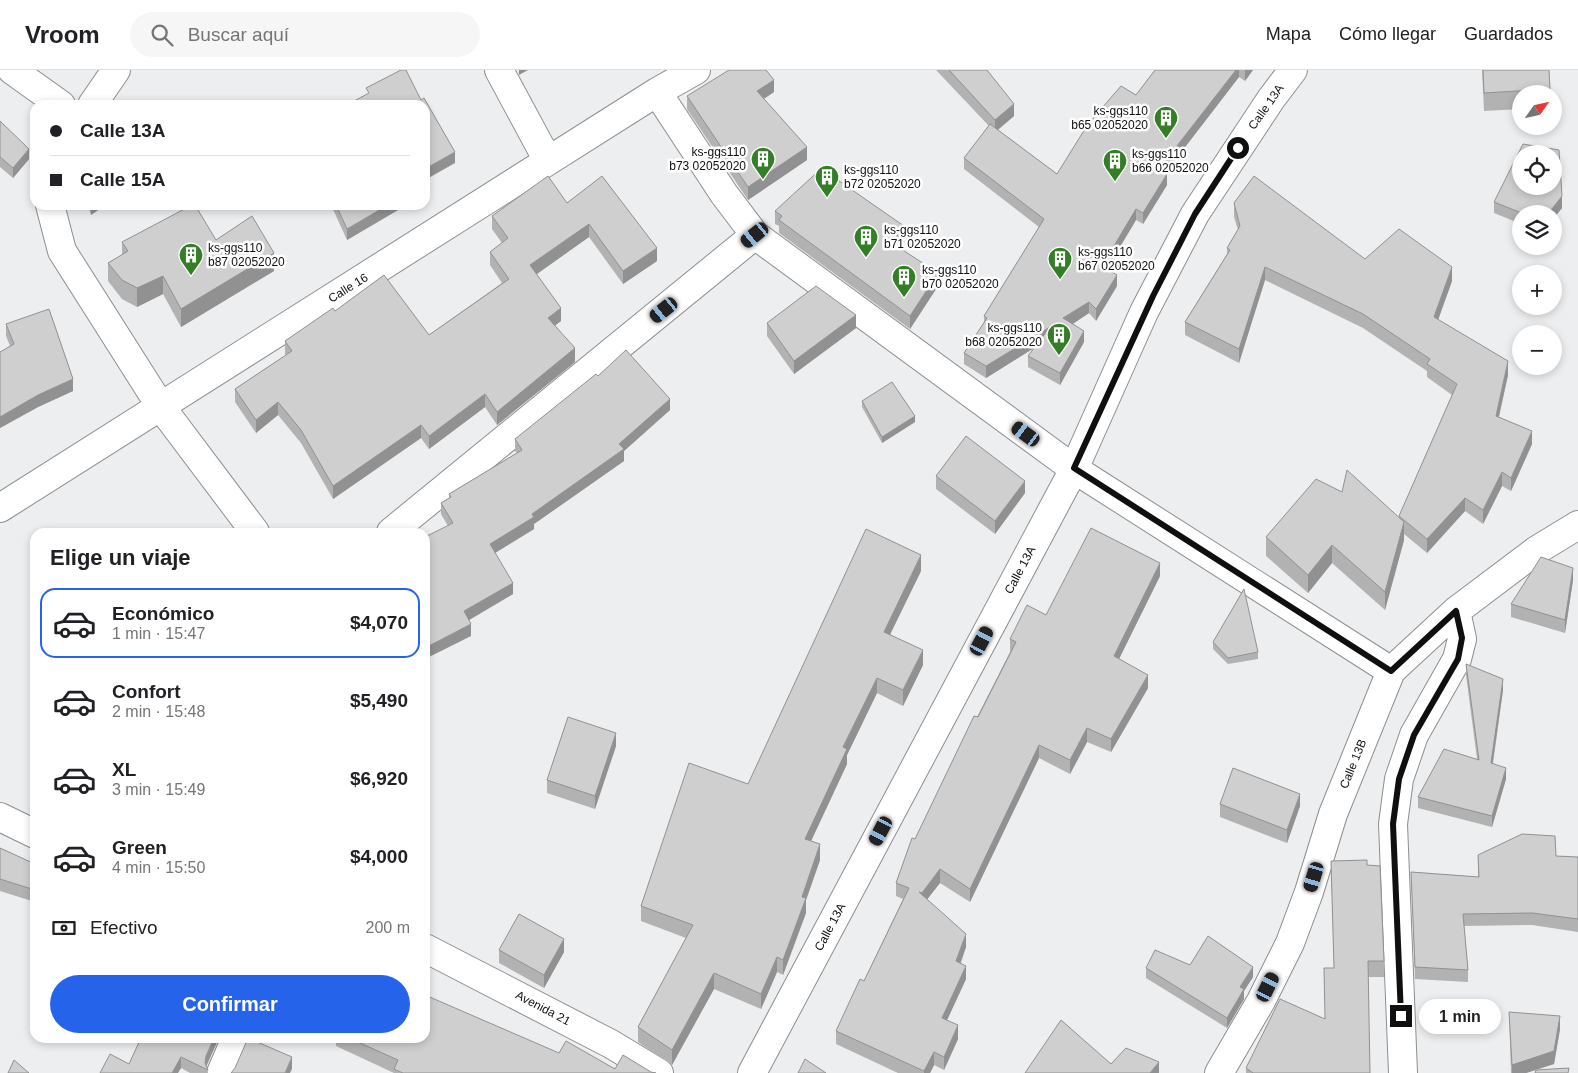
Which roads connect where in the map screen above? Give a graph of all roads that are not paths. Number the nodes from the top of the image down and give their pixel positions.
1 (12, 70) edge
2 (116, 70) edge
3 (499, 70) edge
4 (696, 70) edge
5 (1293, 70) edge
6 (657, 92) junction
7 (54, 100) edge
8 (95, 100) edge
9 (548, 161) junction
10 (51, 210) edge
11 (755, 235) junction
12 (161, 407) junction
13 (1074, 468) junction
14 (0, 508) edge
15 (1578, 525) edge
16 (252, 528) edge
17 (396, 528) edge
18 (1456, 611) junction
19 (1391, 671) junction
20 (0, 817) edge
21 (30, 832) edge
22 (430, 951) edge
23 (234, 1043) edge
24 (221, 1073) edge
25 (659, 1073) edge
26 (752, 1073) edge
27 (1219, 1073) edge
28 (1403, 1073) edge

1 - 7 street
2 - 8 street
3 - 9 street
4 - 6 street, Calle 16
5 - 13 street, Calle 13A
6 - 9 street, Calle 16
6 - 11 street
9 - 12 street, Calle 16
10 - 12 street
11 - 13 street
11 - 17 street
12 - 14 street, Calle 16
12 - 16 street
13 - 19 street
13 - 26 street, Calle 13A
15 - 18 street, Calle 13B
18 - 19 street, Calle 13B
18 - 28 street
19 - 27 street, Calle 13B
20 - 21 street
22 - 25 street, Avenida 21
23 - 24 street

